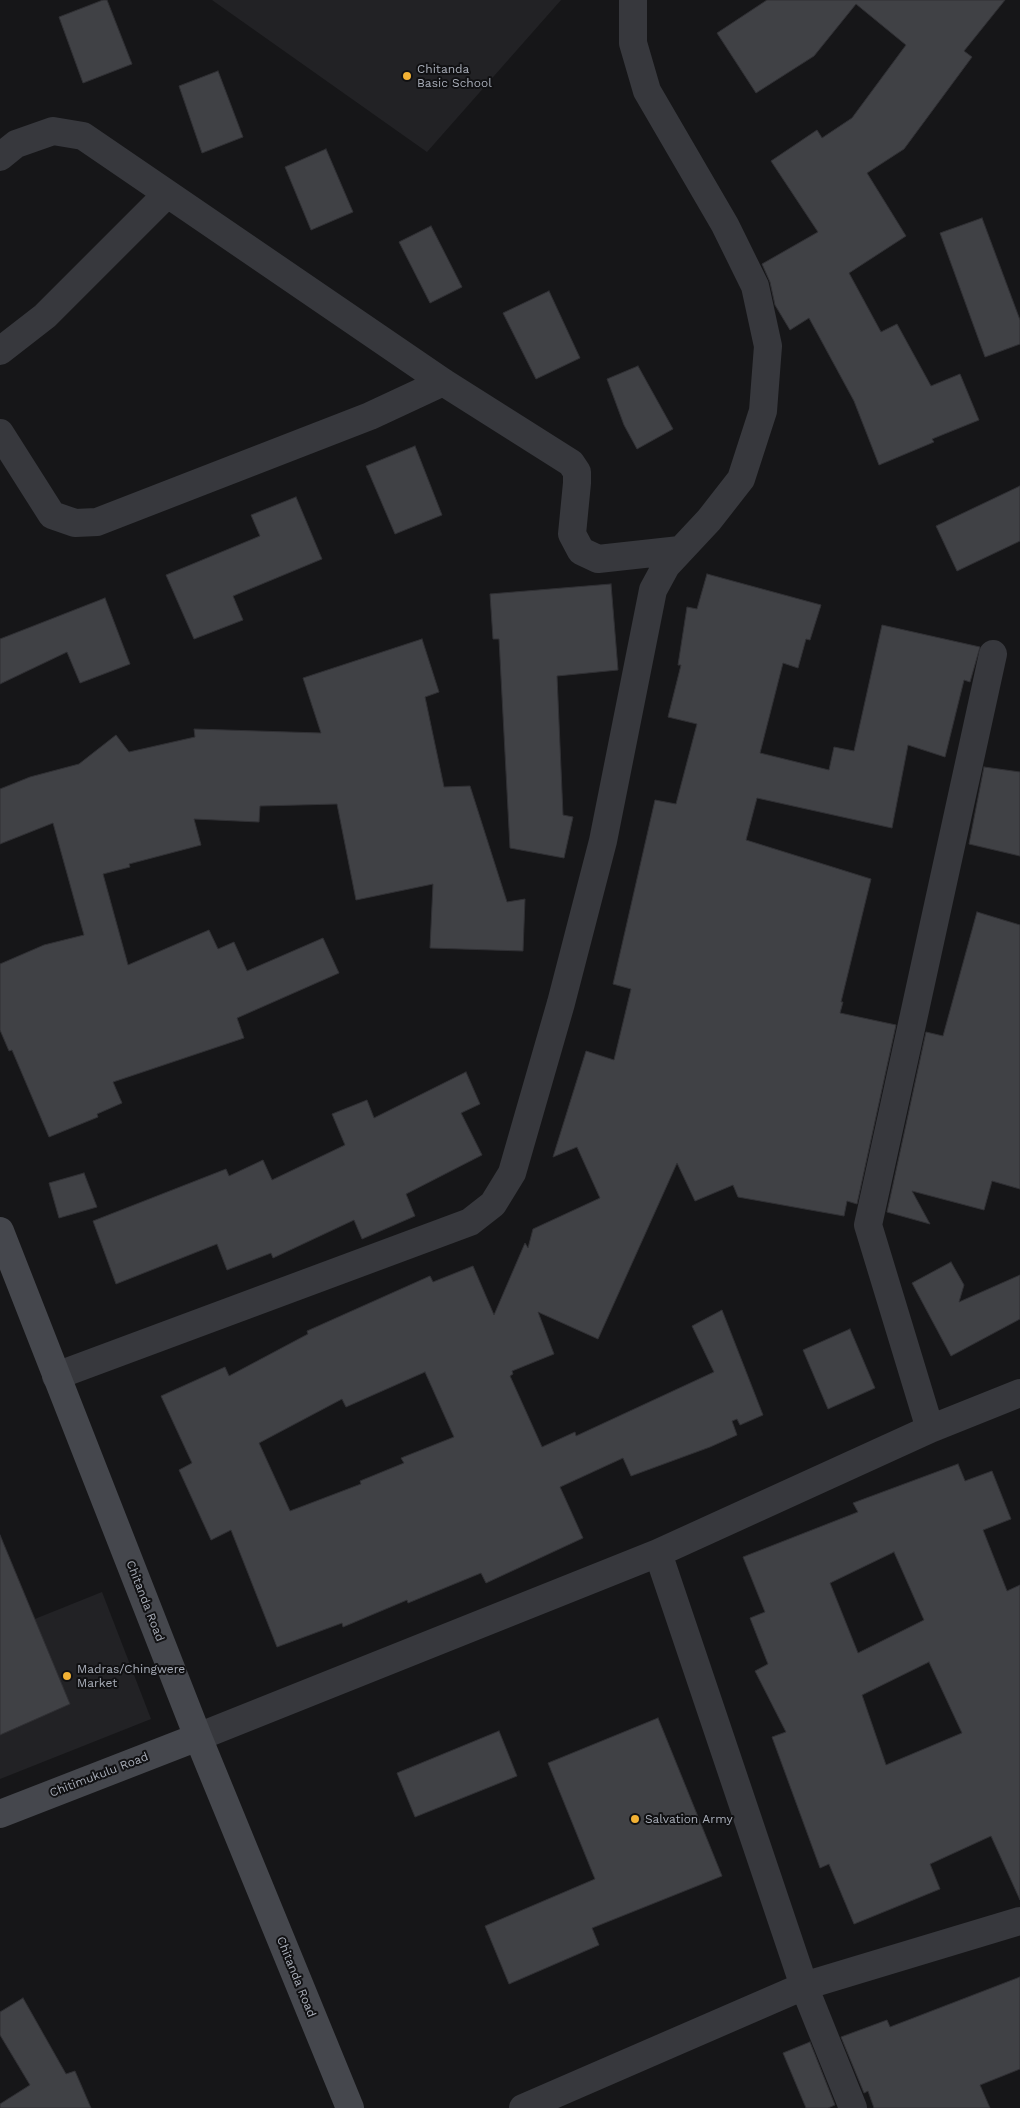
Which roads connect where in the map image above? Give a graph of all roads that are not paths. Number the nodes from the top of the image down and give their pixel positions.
1 (633, 0) edge
2 (0, 157) edge
3 (167, 194) junction
4 (0, 351) edge
5 (443, 382) junction
6 (0, 433) edge
7 (680, 550) junction
8 (993, 654) dead end
9 (0, 1231) edge
10 (56, 1376) junction
11 (1020, 1393) edge
12 (930, 1430) junction
13 (658, 1553) junction
14 (198, 1737) junction
15 (0, 1814) edge
16 (1020, 1921) edge
17 (804, 1986) junction
18 (350, 2108) edge
19 (523, 2108) edge
20 (852, 2108) edge

1 - 7 street
2 - 3 street
3 - 4 street
3 - 5 street
5 - 6 street
5 - 7 street
7 - 10 street
8 - 12 street
9 - 10 street, Chitanda Road
10 - 14 street, Chitanda Road
11 - 12 street
12 - 13 street
13 - 14 street
13 - 17 street
14 - 15 street, Chitimukulu Road
14 - 18 street, Chitanda Road
16 - 17 street
17 - 19 street
17 - 20 street

